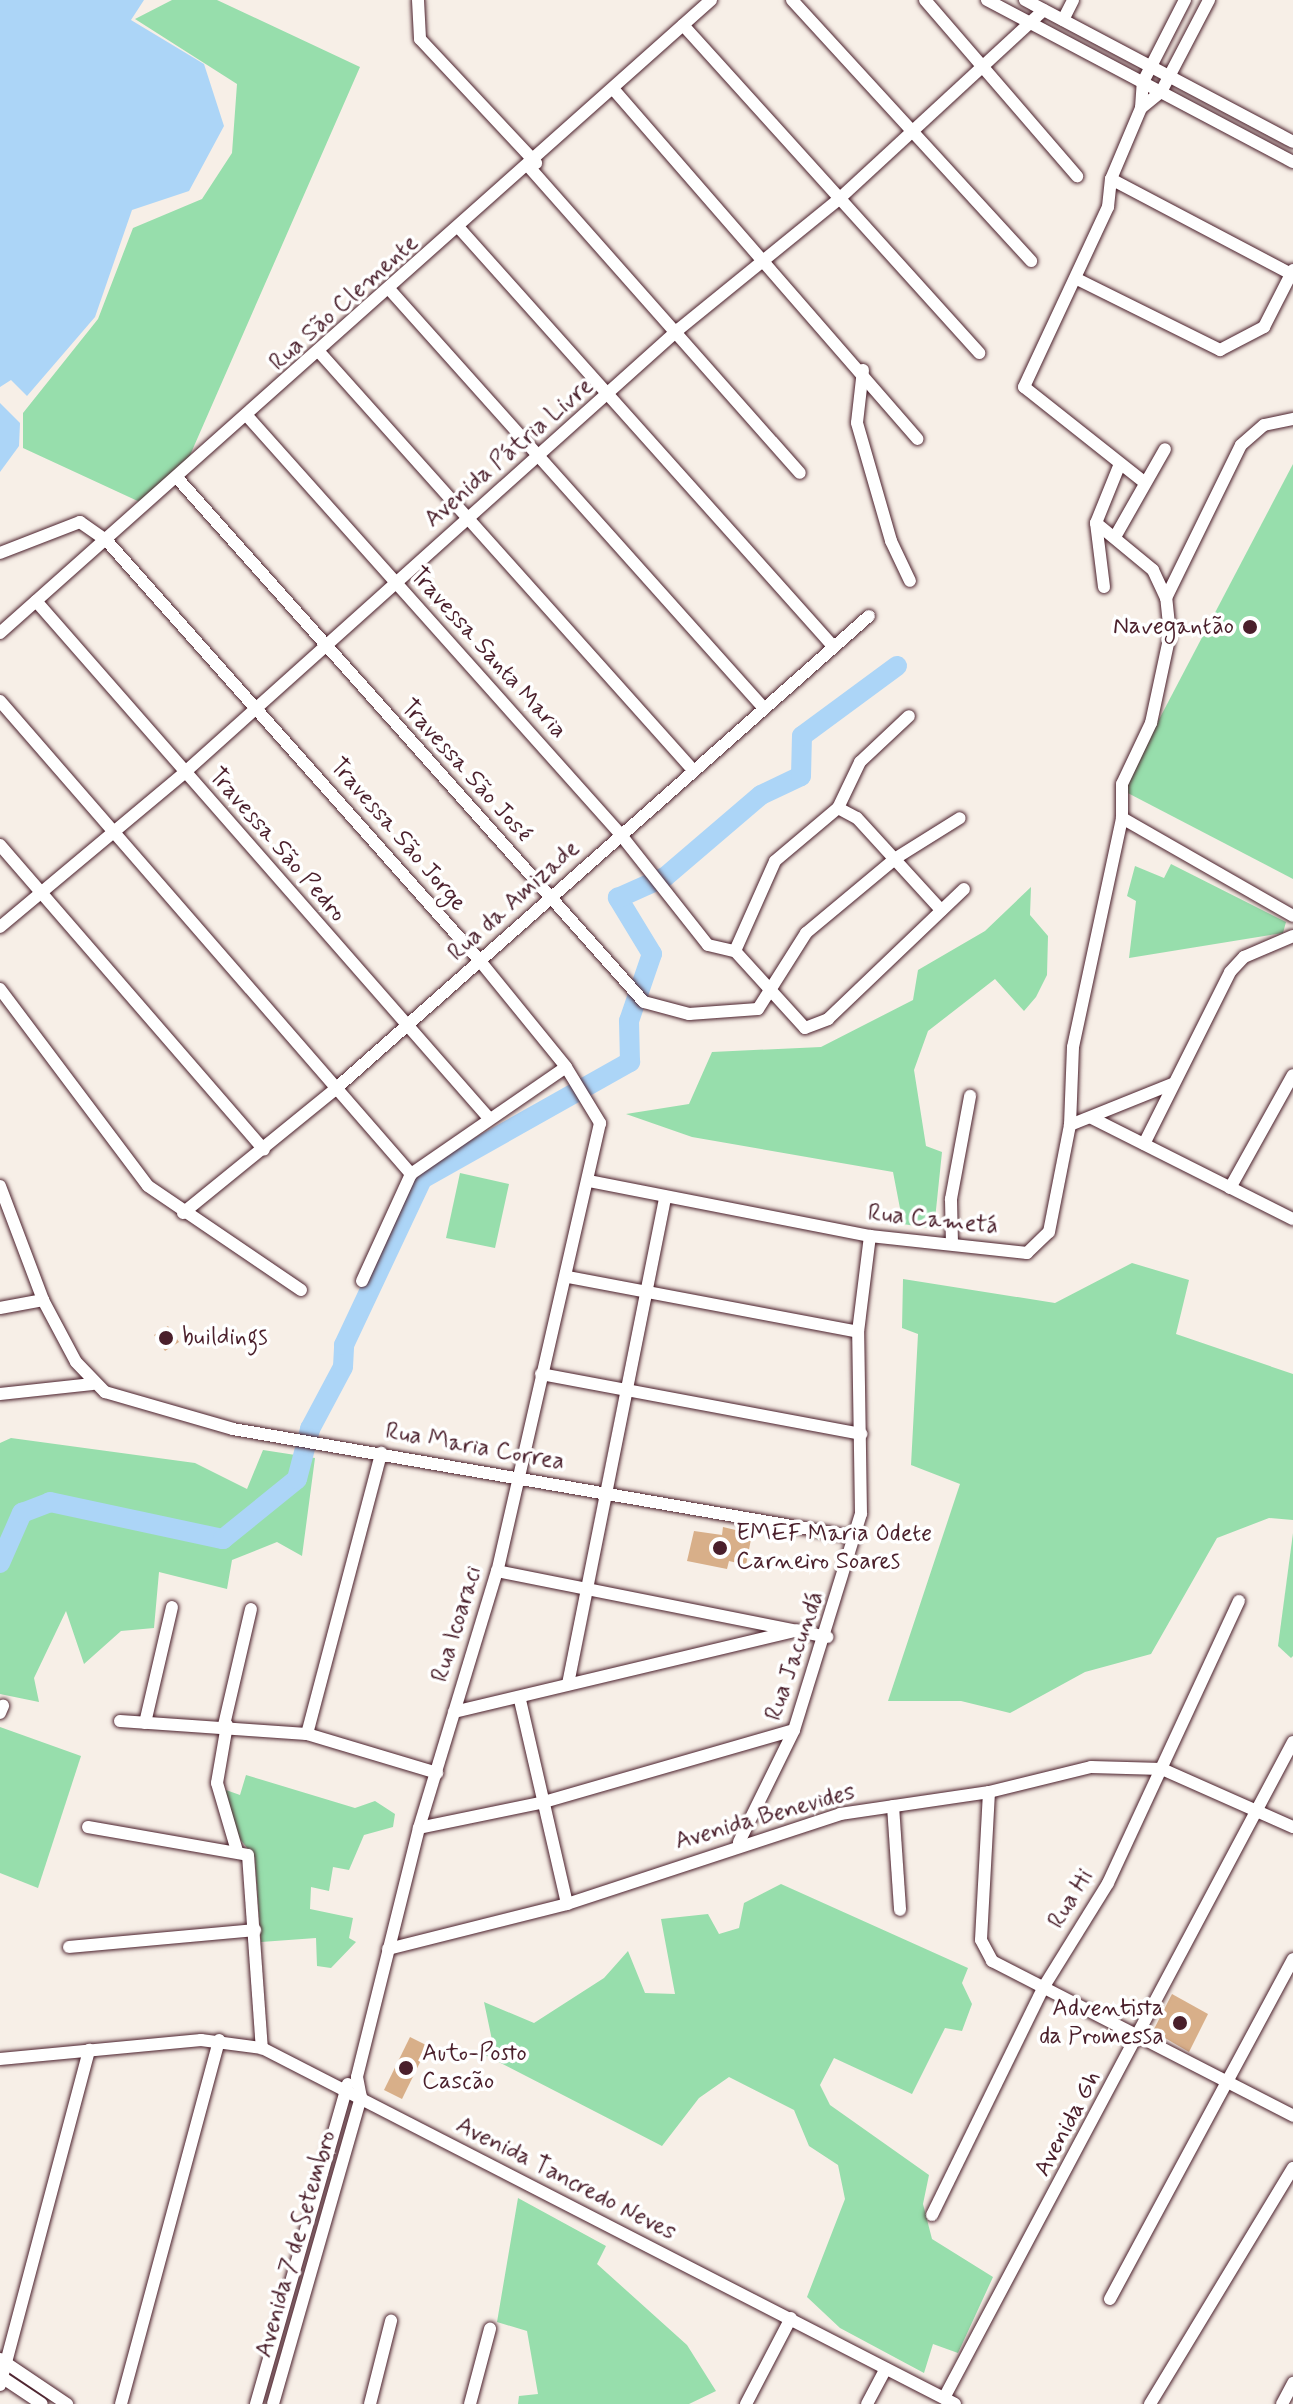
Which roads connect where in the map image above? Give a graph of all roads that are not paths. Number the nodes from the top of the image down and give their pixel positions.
1 (418, 0) edge
2 (711, 0) edge
3 (792, 0) edge
4 (925, 0) edge
5 (987, 0) edge
6 (1025, 0) edge
7 (1073, 0) edge
8 (1185, 0) edge
9 (1209, 0) edge
10 (1044, 10) junction
11 (1063, 20) junction
12 (1032, 23) junction
13 (683, 25) junction
14 (1151, 65) junction
15 (982, 70) junction
16 (1170, 74) junction
17 (1143, 82) junction
18 (615, 91) junction
19 (1161, 92) junction
20 (1141, 108) junction
21 (913, 132) junction
22 (1293, 142) edge
23 (1293, 162) edge
24 (533, 165) junction
25 (1077, 176) dead end
26 (1111, 179) junction
27 (840, 198) junction
28 (460, 229) junction
29 (767, 260) junction
30 (1031, 261) dead end
31 (1292, 273) edge
32 (1077, 279) junction
33 (390, 290) junction
34 (679, 329) junction
35 (979, 353) dead end
36 (321, 354) junction
37 (863, 370) junction
38 (609, 395) junction
39 (249, 418) junction
40 (1293, 419) edge
41 (918, 439) dead end
42 (1165, 449) dead end
43 (536, 455) junction
44 (1119, 466) junction
45 (800, 473) dead end
46 (179, 480) junction
47 (1144, 482) junction
48 (466, 522) junction
49 (1096, 523) junction
50 (1115, 537) junction
51 (107, 541) junction
52 (0, 553) edge
53 (395, 581) junction
54 (910, 581) dead end
55 (1104, 587) dead end
56 (1166, 598) junction
57 (36, 601) junction
58 (869, 616) dead end
59 (0, 633) edge
60 (832, 645) junction
61 (323, 646) junction
62 (0, 701) edge
63 (256, 706) junction
64 (762, 706) junction
65 (909, 716) dead end
66 (693, 770) junction
67 (184, 773) junction
68 (838, 808) junction
69 (960, 818) dead end
70 (1122, 818) junction
71 (116, 832) junction
72 (621, 835) junction
73 (0, 845) edge
74 (896, 858) junction
75 (964, 889) dead end
76 (42, 894) junction
77 (550, 898) junction
78 (941, 910) junction
79 (1293, 916) edge
80 (0, 927) edge
81 (1293, 936) edge
82 (735, 951) junction
83 (480, 961) junction
84 (0, 989) edge
85 (772, 993) junction
86 (406, 1024) junction
87 (566, 1067) junction
88 (1293, 1075) edge
89 (1172, 1084) junction
90 (333, 1091) junction
91 (970, 1096) dead end
92 (487, 1116) junction
93 (1092, 1118) junction
94 (1070, 1125) junction
95 (1144, 1144) junction
96 (264, 1150) junction
97 (411, 1174) junction
98 (589, 1181) junction
99 (1230, 1188) junction
100 (0, 1189) edge
101 (665, 1197) junction
102 (183, 1213) junction
103 (1293, 1219) edge
104 (870, 1236) junction
105 (952, 1244) junction
106 (568, 1277) junction
107 (362, 1281) dead end
108 (301, 1290) dead end
109 (648, 1295) junction
110 (43, 1300) junction
111 (0, 1308) edge
112 (858, 1332) junction
113 (541, 1374) junction
114 (92, 1384) junction
115 (631, 1391) junction
116 (0, 1394) edge
117 (861, 1434) junction
118 (381, 1453) junction
119 (520, 1475) junction
120 (610, 1494) junction
121 (855, 1537) junction
122 (497, 1571) junction
123 (589, 1592) junction
124 (1239, 1601) dead end
125 (172, 1607) dead end
126 (251, 1609) dead end
127 (797, 1630) junction
128 (827, 1637) junction
129 (568, 1684) junction
130 (520, 1700) junction
131 (454, 1712) junction
132 (120, 1721) dead end
133 (145, 1723) junction
134 (225, 1725) junction
135 (794, 1730) junction
136 (307, 1734) junction
137 (1293, 1742) edge
138 (1162, 1769) junction
139 (437, 1773) junction
140 (989, 1792) junction
141 (544, 1802) junction
142 (893, 1806) junction
143 (1255, 1810) junction
144 (88, 1827) dead end
145 (1293, 1827) edge
146 (419, 1828) junction
147 (739, 1842) junction
148 (237, 1851) junction
149 (567, 1904) junction
150 (900, 1910) dead end
151 (255, 1930) junction
152 (69, 1947) dead end
153 (388, 1949) junction
154 (1293, 1959) edge
155 (1043, 1988) junction
156 (1141, 2035) junction
157 (219, 2040) junction
158 (262, 2048) junction
159 (89, 2050) junction
160 (0, 2059) edge
161 (357, 2077) junction
162 (1229, 2083) junction
163 (343, 2088) junction
164 (361, 2097) junction
165 (1293, 2116) edge
166 (1293, 2168) edge
167 (932, 2215) dead end
168 (285, 2298) junction
169 (1110, 2299) dead end
170 (302, 2302) junction
171 (791, 2318) junction
172 (391, 2321) dead end
173 (490, 2329) dead end
174 (3, 2361) edge
175 (886, 2369) junction
176 (1, 2380) edge
177 (1293, 2383) edge
178 (950, 2401) edge
179 (42, 2404) edge
180 (67, 2404) edge
181 (121, 2404) edge
182 (256, 2404) edge
183 (273, 2404) edge
184 (370, 2404) edge
185 (470, 2404) edge
186 (746, 2404) edge
187 (867, 2404) edge
188 (1150, 2404) edge
189 (1282, 2404) edge

1 - 24 street
2 - 13 street, Rua São Clemente
3 - 21 street
4 - 15 street
5 - 12 street
6 - 10 street
7 - 11 street
8 - 14 street
9 - 16 street
10 - 11 street
10 - 12 street, Avenida Pátria Livre
11 - 14 street
12 - 15 street, Avenida Pátria Livre
12 - 17 street
13 - 18 street, Rua São Clemente
13 - 27 street
14 - 16 street
14 - 17 street
15 - 21 street, Avenida Pátria Livre
15 - 25 street
16 - 19 street
16 - 22 street
17 - 19 street
17 - 20 street
18 - 24 street, Rua São Clemente
18 - 29 street
19 - 20 street
19 - 23 street
20 - 26 street
21 - 27 street, Avenida Pátria Livre
21 - 30 street
24 - 28 street, Rua São Clemente
24 - 34 street
26 - 31 street
26 - 32 street
27 - 29 street, Avenida Pátria Livre
27 - 35 street
28 - 33 street, Rua São Clemente
28 - 38 street
29 - 34 street, Avenida Pátria Livre
29 - 37 street
31 - 32 street
32 - 44 street
33 - 36 street, Rua São Clemente
33 - 43 street
34 - 38 street, Avenida Pátria Livre
34 - 45 street
36 - 39 street, Rua São Clemente
36 - 48 street
37 - 41 street
37 - 54 street
38 - 43 street, Avenida Pátria Livre
38 - 60 street
39 - 46 street, Rua São Clemente
39 - 53 street, Travessa Santa Maria
40 - 56 street
42 - 47 street
43 - 48 street, Avenida Pátria Livre
43 - 64 street
44 - 47 street
44 - 49 street
46 - 51 street, Rua São Clemente
46 - 61 street, Travessa São José
47 - 50 street
48 - 53 street, Avenida Pátria Livre
48 - 66 street
49 - 50 street
49 - 55 street
50 - 56 street
51 - 52 street
51 - 57 street, Rua São Clemente
51 - 63 street, Travessa São Jorge
53 - 61 street, Avenida Pátria Livre
53 - 72 street, Travessa Santa Maria
56 - 70 street, Rua Cametá
57 - 59 street, Rua São Clemente
57 - 67 street, Travessa São Pedro
58 - 60 street, Rua da Amizade
60 - 64 street, Rua da Amizade
61 - 63 street, Avenida Pátria Livre
61 - 77 street, Travessa São José
62 - 71 street
63 - 67 street, Avenida Pátria Livre
63 - 83 street, Travessa São Jorge
64 - 66 street, Rua da Amizade
65 - 68 street
66 - 72 street, Rua da Amizade
67 - 71 street, Avenida Pátria Livre
67 - 86 street, Travessa São Pedro
68 - 74 street
68 - 82 street
69 - 74 street
70 - 79 street
70 - 94 street, Rua Cametá
71 - 76 street, Avenida Pátria Livre
71 - 90 street
72 - 77 street, Rua da Amizade
72 - 82 street, Travessa Santa Maria
73 - 76 street
74 - 78 street
74 - 85 street
75 - 78 street
76 - 80 street, Avenida Pátria Livre
76 - 96 street
77 - 83 street, Rua da Amizade
77 - 85 street, Travessa São José
78 - 85 street
81 - 89 street
82 - 85 street
83 - 86 street, Rua da Amizade
83 - 87 street, Travessa São Jorge
84 - 102 street
86 - 90 street, Rua da Amizade
86 - 92 street, Travessa São Pedro
87 - 92 street
87 - 98 street, Travessa São Jorge
88 - 99 street
89 - 93 street
89 - 95 street
90 - 96 street, Rua da Amizade
90 - 97 street
91 - 105 street
92 - 97 street
93 - 94 street
93 - 95 street
94 - 105 street, Rua Cametá
95 - 99 street
96 - 102 street, Rua da Amizade
97 - 107 street
98 - 101 street, Rua Cametá
98 - 106 street, Rua Icoaraci
99 - 103 street
100 - 110 street
101 - 104 street, Rua Cametá
101 - 109 street
102 - 108 street
104 - 105 street, Rua Cametá
104 - 112 street, Rua Jacundá
106 - 109 street
106 - 113 street, Rua Icoaraci
109 - 112 street
109 - 115 street
110 - 111 street
110 - 114 street
112 - 117 street, Rua Jacundá
113 - 115 street
113 - 119 street, Rua Icoaraci
114 - 116 street
114 - 118 street, Rua Maria Correa
115 - 117 street
115 - 120 street
117 - 121 street, Rua Jacundá
118 - 119 street, Rua Maria Correa
118 - 136 street
119 - 120 street, Rua Maria Correa
119 - 122 street, Rua Icoaraci
120 - 121 street, Rua Maria Correa
120 - 123 street
121 - 128 street, Rua Jacundá
122 - 123 street
122 - 131 street, Rua Icoaraci
123 - 127 street
123 - 129 street
124 - 138 street, Rua Hi
125 - 133 street
126 - 134 street
127 - 128 street
127 - 129 street
128 - 135 street, Rua Jacundá
129 - 130 street
130 - 131 street
130 - 141 street
131 - 139 street, Rua Icoaraci
132 - 133 street
133 - 134 street
134 - 136 street
134 - 148 street
135 - 141 street
135 - 147 street, Rua Jacundá
136 - 139 street
137 - 143 street, Avenida Gh
138 - 140 street, Avenida Benevides
138 - 143 street
138 - 155 street, Rua Hi
139 - 146 street, Rua Icoaraci
140 - 142 street, Avenida Benevides
140 - 155 street
141 - 146 street
141 - 149 street
142 - 147 street, Avenida Benevides
142 - 150 street
143 - 145 street
143 - 156 street, Avenida Gh
144 - 148 street
146 - 153 street, Rua Icoaraci
147 - 149 street, Avenida Benevides
148 - 151 street
149 - 153 street, Avenida Benevides
151 - 152 street
151 - 158 street
153 - 161 street, Rua Icoaraci
154 - 162 street
155 - 156 street
155 - 167 street, Rua Hi
156 - 162 street
156 - 178 street, Avenida Gh
157 - 158 street, Avenida Tancredo Neves
157 - 159 street, Avenida Tancredo Neves
157 - 181 street
158 - 163 street, Avenida Tancredo Neves
159 - 160 street, Avenida Tancredo Neves
159 - 174 street
161 - 163 street
161 - 164 street, Rua Icoaraci
162 - 165 street
162 - 169 street
163 - 164 street, Avenida Tancredo Neves
163 - 168 street
164 - 170 street, Avenida 7 de Setembro
164 - 171 street, Avenida Tancredo Neves
166 - 188 street
168 - 170 street
168 - 182 street
170 - 183 street, Avenida 7 de Setembro
171 - 175 street, Avenida Tancredo Neves
171 - 186 street
172 - 184 street
173 - 185 street
174 - 176 street
174 - 180 street
175 - 178 street, Avenida Tancredo Neves
175 - 187 street
176 - 179 street
177 - 189 street

